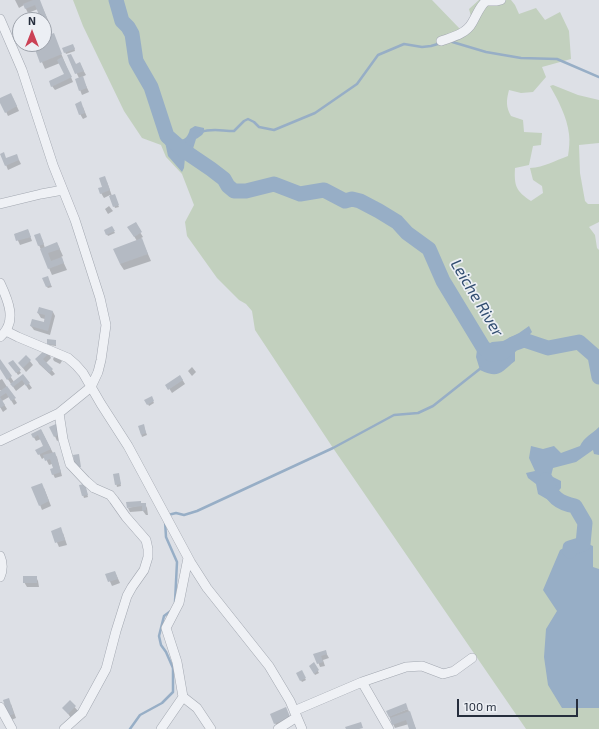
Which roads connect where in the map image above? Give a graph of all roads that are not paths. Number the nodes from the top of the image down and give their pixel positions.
1 (501, 0) edge
2 (0, 19) edge
3 (441, 41) dead end
4 (63, 190) junction
5 (0, 204) edge
6 (0, 283) edge
7 (3, 334) edge
8 (91, 387) junction
9 (59, 413) junction
10 (0, 441) edge
11 (0, 556) edge
12 (188, 558) junction
13 (0, 577) edge
14 (472, 658) dead end
15 (362, 682) junction
16 (183, 697) junction
17 (0, 707) edge
18 (295, 714) junction
19 (12, 729) edge
20 (64, 729) edge
21 (161, 729) edge
22 (211, 729) edge
23 (278, 729) edge
24 (302, 729) edge
25 (389, 729) edge

1 - 3 street
2 - 4 street
4 - 5 street
4 - 8 street
6 - 7 street
7 - 8 street
8 - 9 street
8 - 12 street
9 - 10 street
9 - 20 street
11 - 13 street
12 - 16 street
12 - 18 street
14 - 15 street
15 - 18 street
15 - 25 street
16 - 21 street
16 - 22 street
17 - 19 street
18 - 23 street
18 - 24 street

